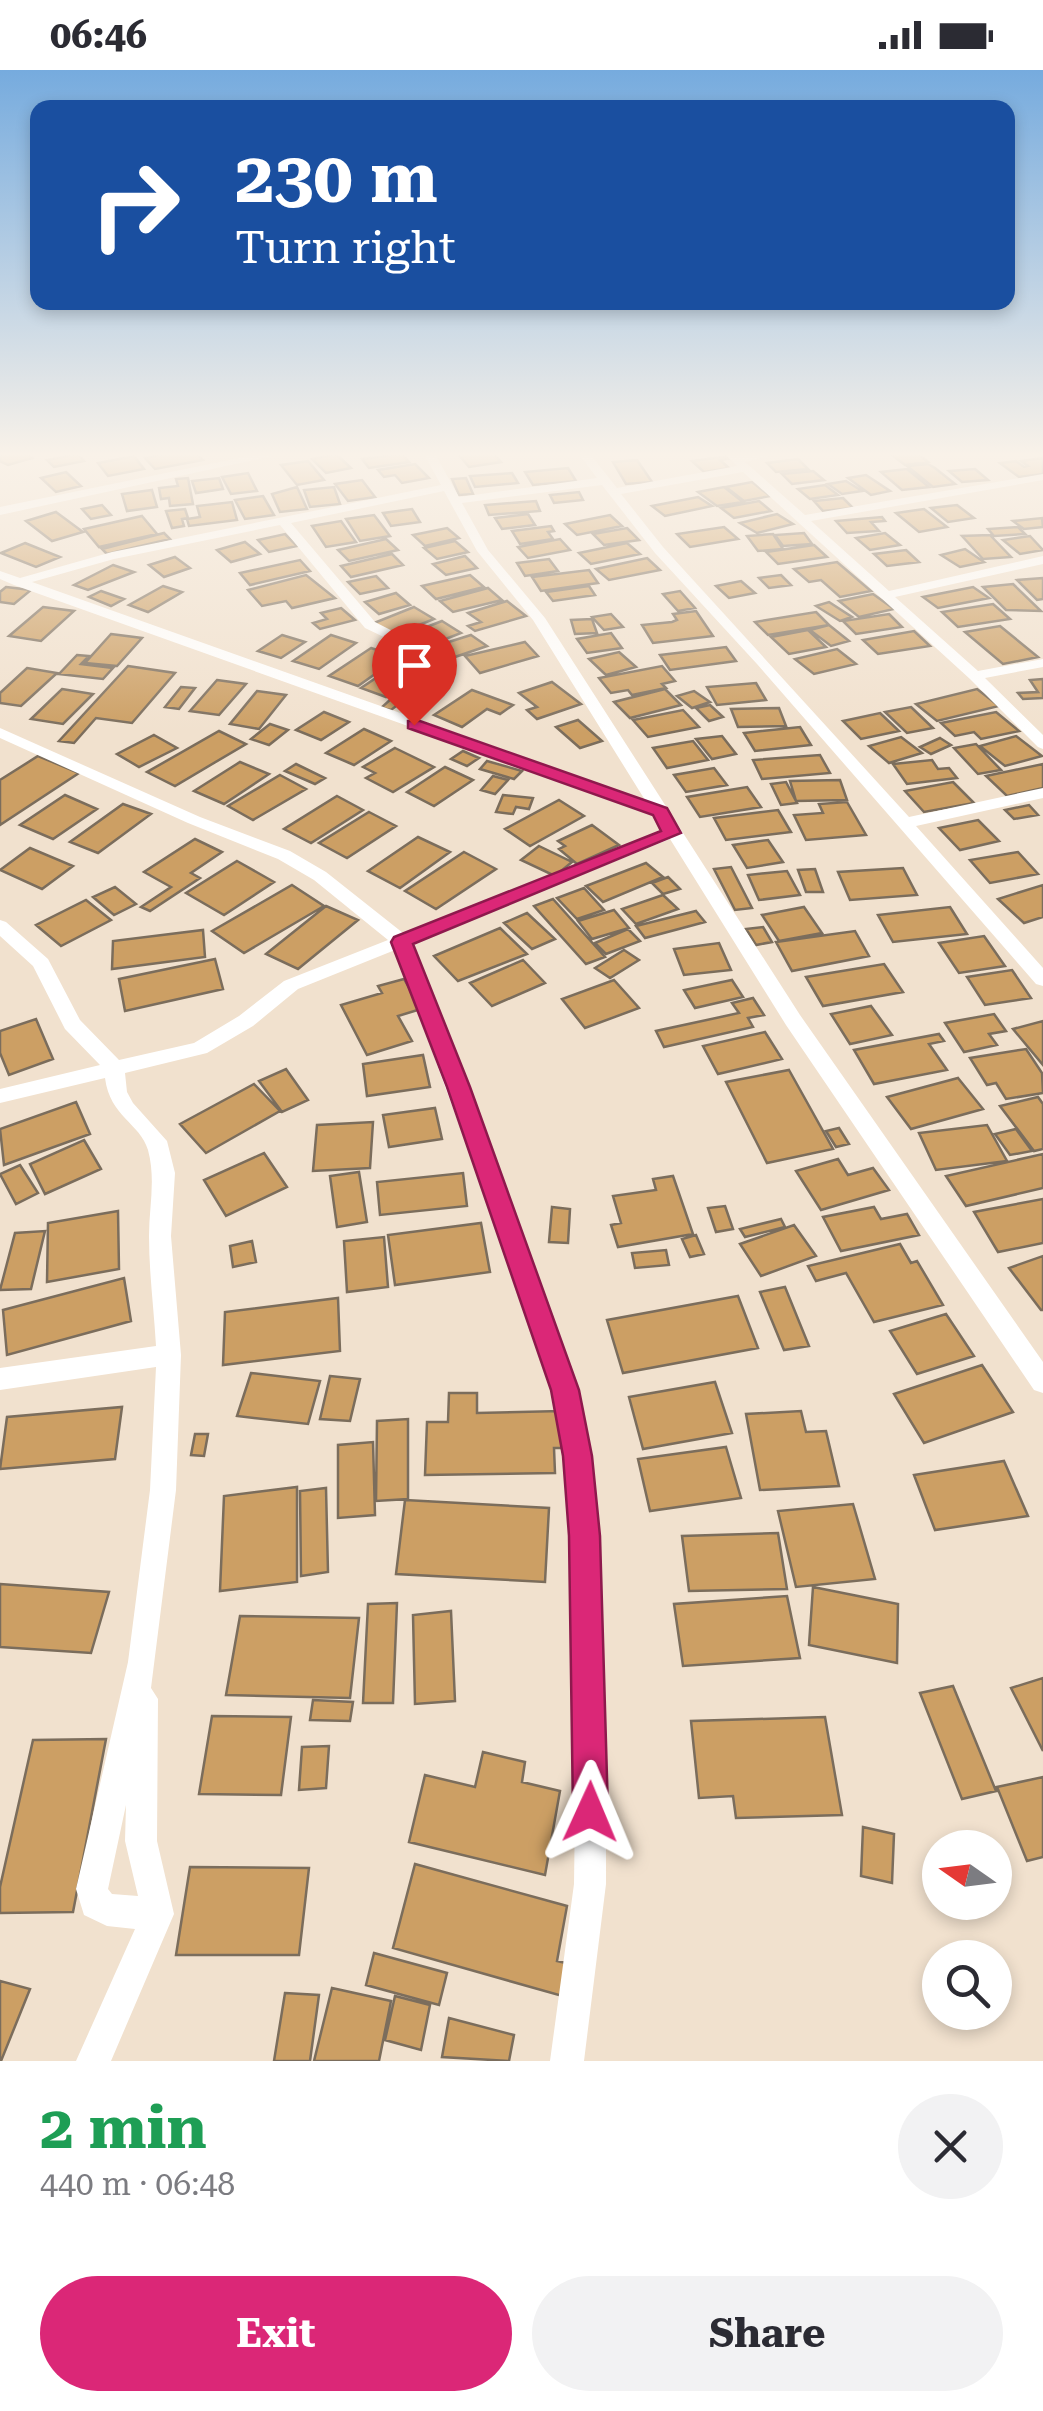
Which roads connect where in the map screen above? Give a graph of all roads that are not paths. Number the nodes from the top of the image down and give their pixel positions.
1 (158, 547) edge
2 (304, 547) edge
3 (482, 547) edge
4 (657, 547) edge
5 (835, 547) edge
6 (1043, 560) edge
7 (0, 575) edge
8 (19, 582) junction
9 (888, 595) junction
10 (413, 648) dead end
11 (1043, 663) edge
12 (976, 676) junction
13 (0, 732) edge
14 (1043, 744) edge
15 (1043, 793) edge
16 (660, 812) junction
17 (906, 822) junction
18 (671, 833) junction
19 (0, 926) edge
20 (402, 942) junction
21 (1043, 980) edge
22 (114, 1067) junction
23 (0, 1096) edge
24 (168, 1355) junction
25 (0, 1379) edge
26 (1043, 1382) edge
27 (142, 1662) junction
28 (158, 1914) junction
29 (568, 2060) edge
30 (93, 2061) edge

1 - 8 street
2 - 10 street
3 - 16 street
4 - 17 street
5 - 9 street
6 - 9 street
7 - 8 street
8 - 16 street
9 - 12 street
11 - 12 street
12 - 14 street
13 - 20 street
15 - 17 street
16 - 18 street
17 - 21 street
18 - 20 street
18 - 26 street
19 - 22 street
20 - 22 street
20 - 29 street
22 - 23 street
22 - 24 street
24 - 25 street
24 - 27 street
27 - 28 street
27 - 28 street
28 - 30 street

